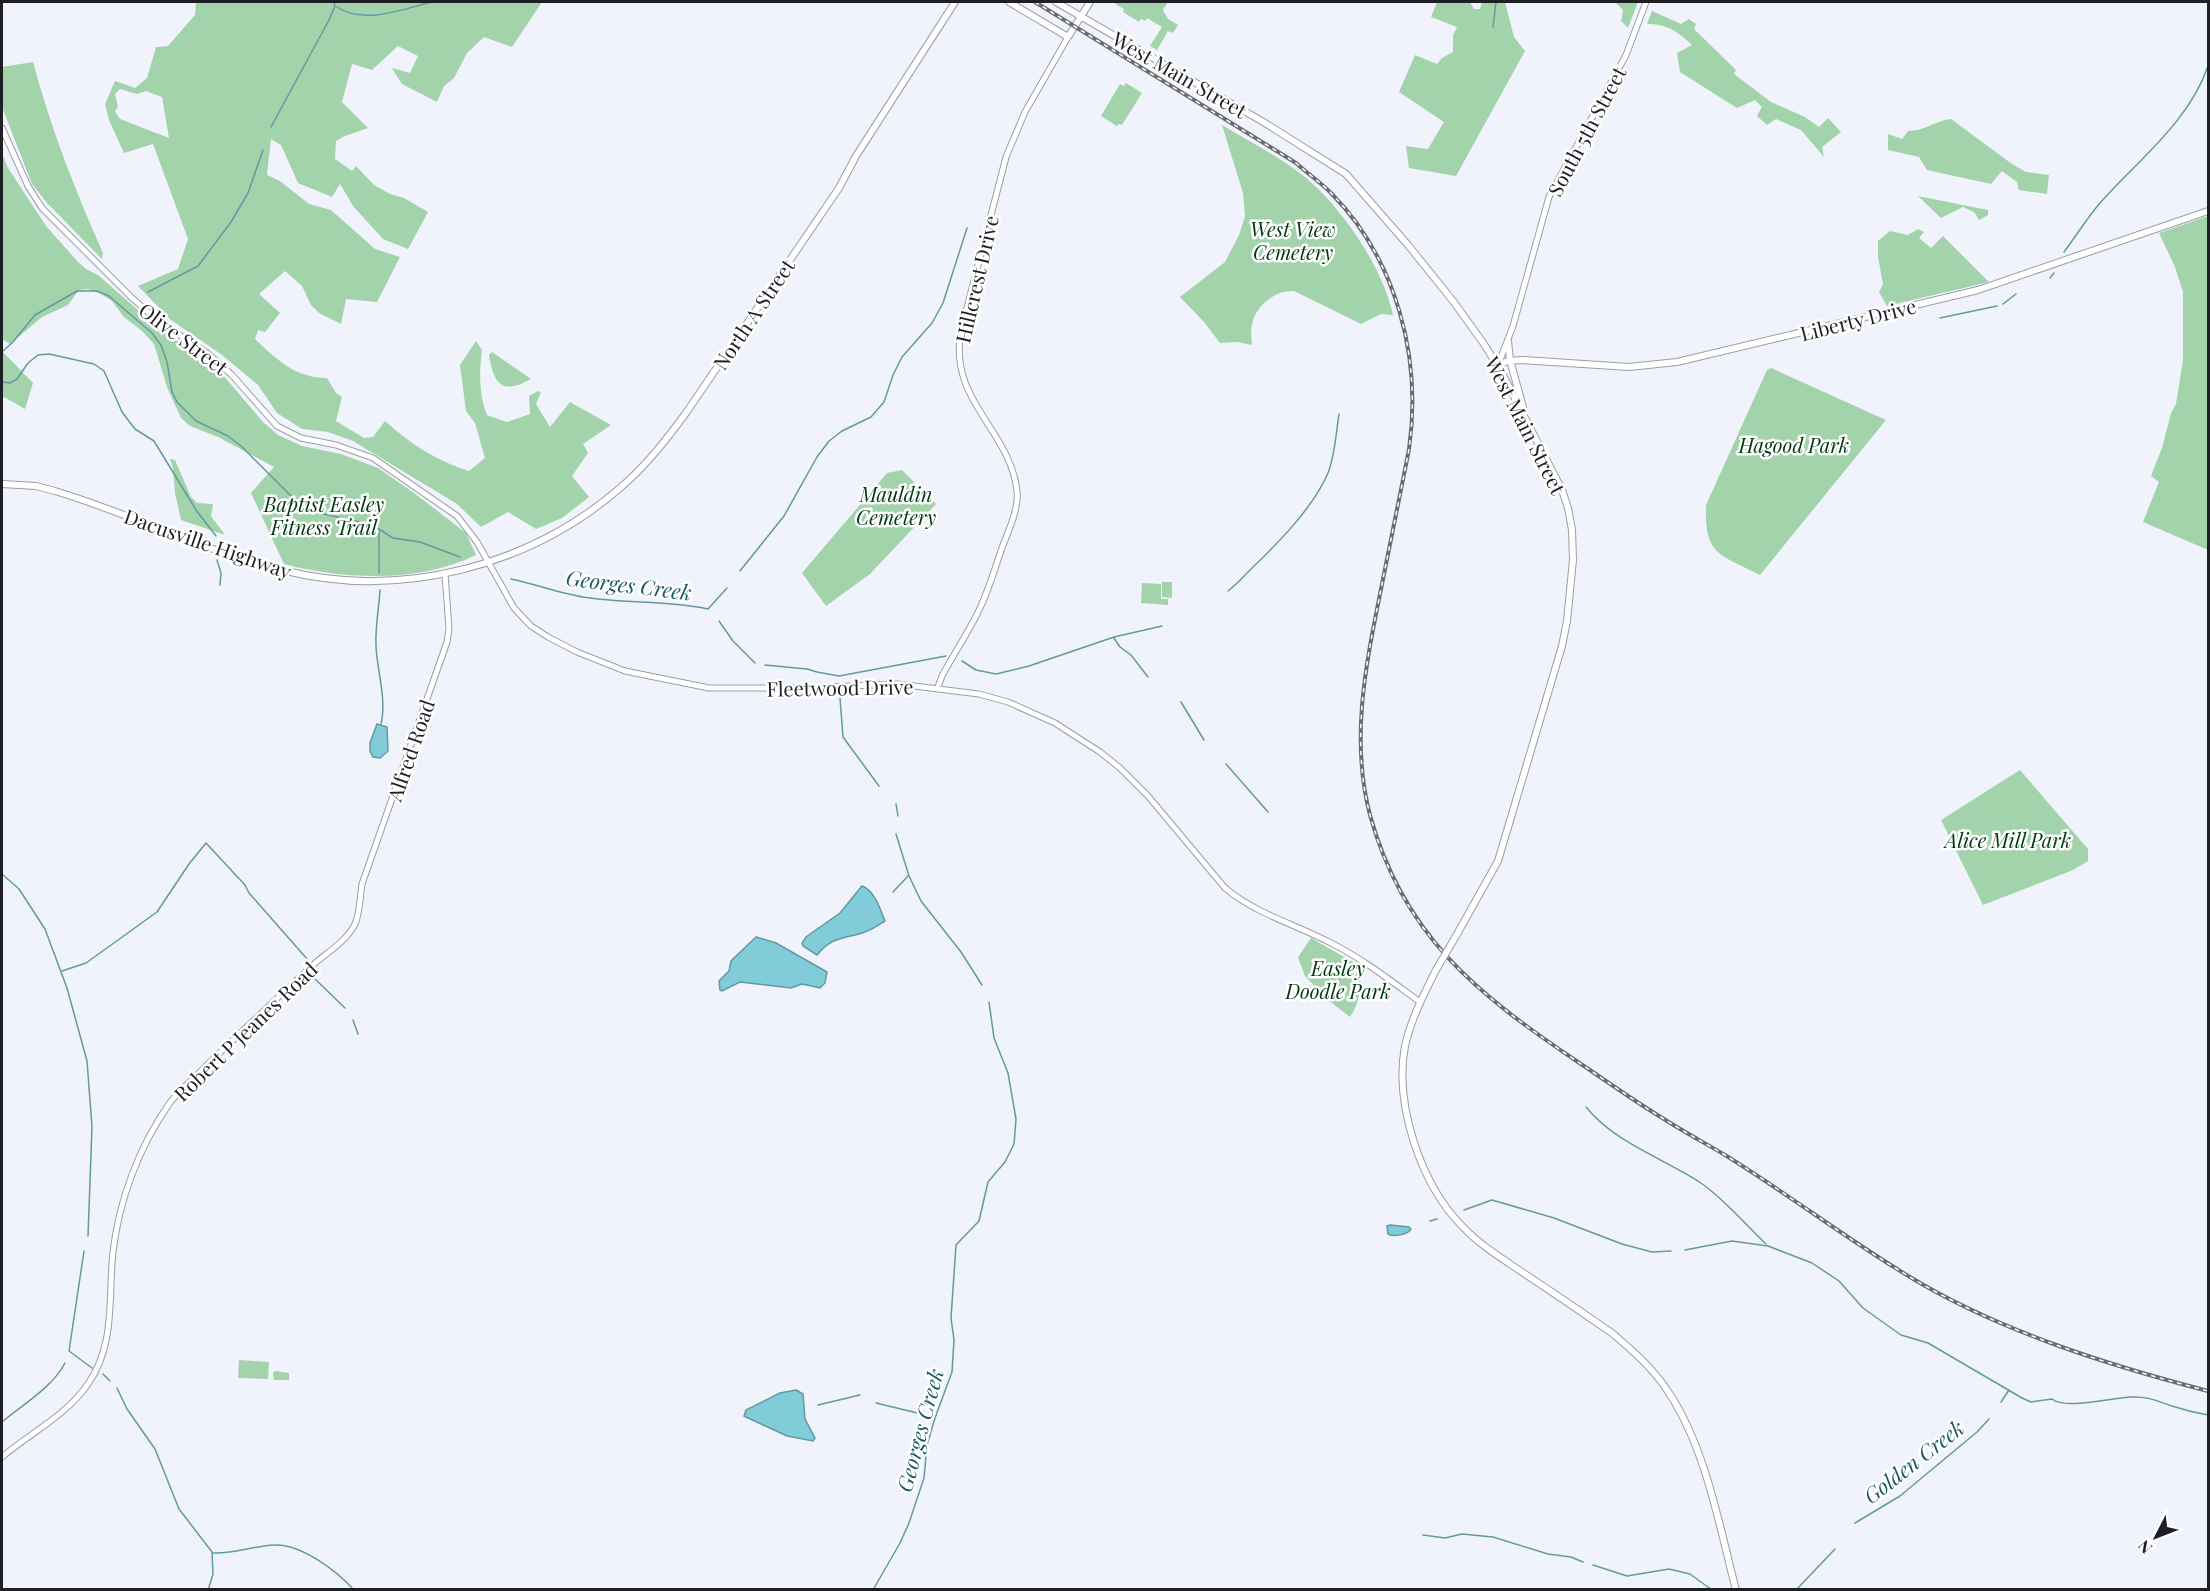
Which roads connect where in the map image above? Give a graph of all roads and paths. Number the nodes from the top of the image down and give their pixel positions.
1 (955, 2) edge
2 (1009, 2) edge
3 (1056, 2) edge
4 (1090, 2) edge
5 (1646, 2) edge
6 (1081, 17) junction
7 (1068, 37) junction
8 (2, 128) edge
9 (2208, 211) edge
10 (1508, 341) junction
11 (1510, 360) junction
12 (1498, 365) junction
13 (1528, 422) junction
14 (2, 484) edge
15 (489, 562) junction
16 (445, 574) junction
17 (939, 687) junction
18 (356, 923) joint
19 (1420, 1002) junction
20 (2, 1457) edge
21 (1736, 1590) edge

1 - 15 main road, North A Street
2 - 7 main road
3 - 6 main road, West Main Street
4 - 6 main road
5 - 10 street, South 5th Street
6 - 7 main road
6 - 12 main road, West Main Street
7 - 17 street, Hillcrest Drive
8 - 15 street, Olive Street
9 - 11 main road, Liberty Drive
10 - 11 main road
10 - 12 street, South 5th Street
11 - 12 main road, Liberty Drive
11 - 13 main road
12 - 13 main road, West Main Street
13 - 19 main road, West Main Street, bridge
14 - 16 main road, Dacusville Highway
15 - 16 main road, Dacusville Highway
15 - 17 street, Fleetwood Drive
16 - 18 street, Alfred Road
17 - 19 street, Fleetwood Drive
18 - 20 street, Robert P Jeanes Road
19 - 21 main road, West Main Street

